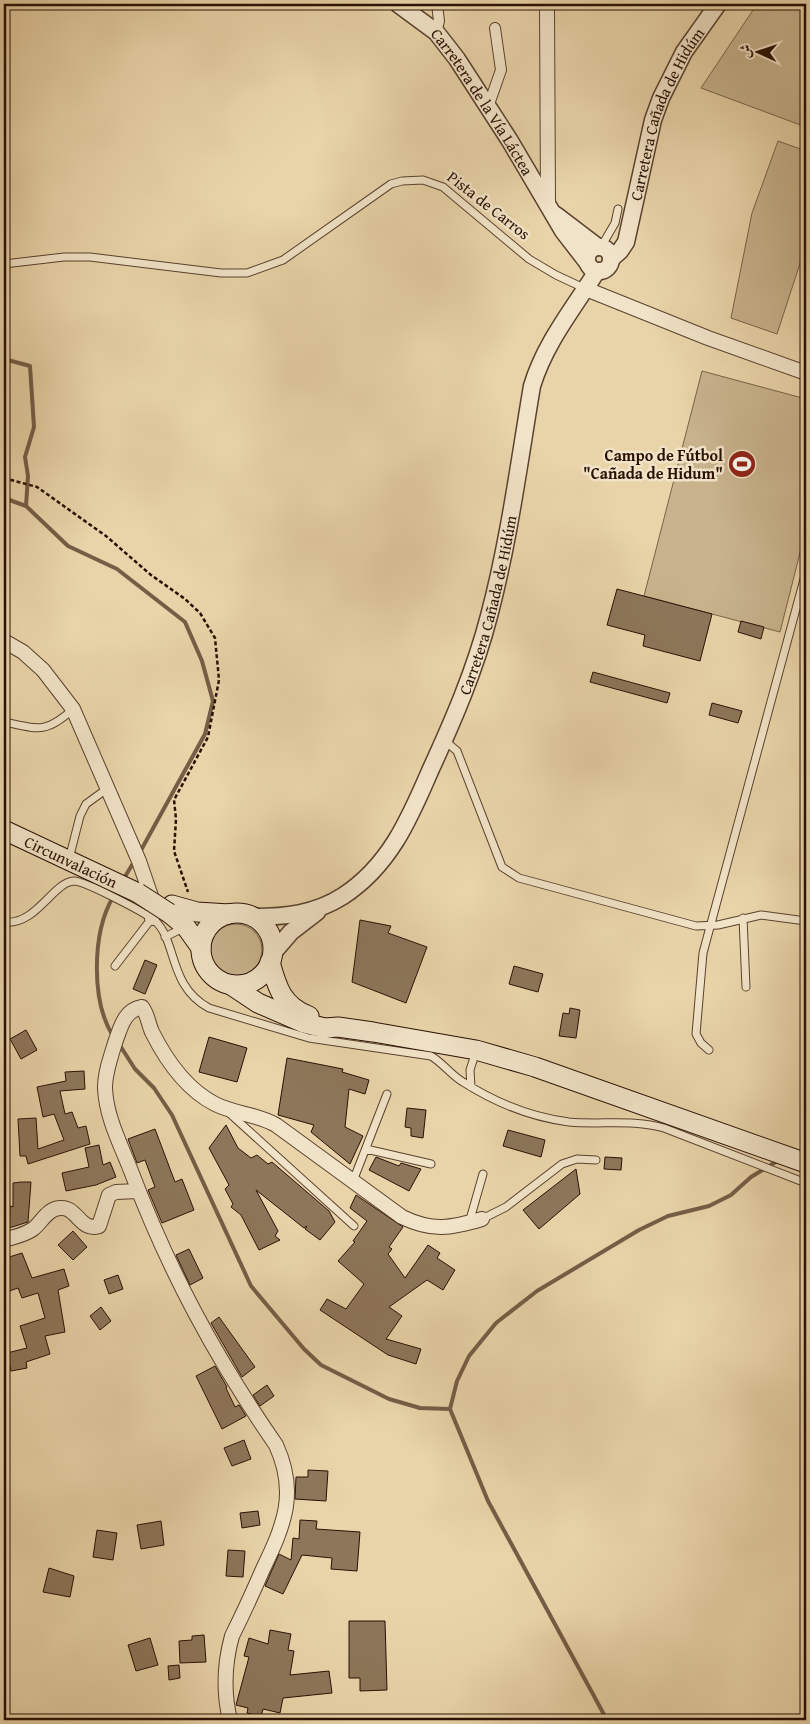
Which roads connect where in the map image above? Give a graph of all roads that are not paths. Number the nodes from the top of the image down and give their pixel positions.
1 (398, 4) edge
2 (437, 4) edge
3 (547, 4) edge
4 (718, 4) edge
5 (495, 28) dead end
6 (436, 32) junction
7 (488, 107) junction
8 (618, 209) dead end
9 (551, 210) junction
10 (603, 250) junction
11 (4, 264) edge
12 (592, 266) junction
13 (586, 289) junction
14 (806, 373) edge
15 (806, 572) edge
16 (4, 641) edge
17 (73, 709) junction
18 (4, 722) edge
19 (444, 740) junction
20 (108, 788) junction
21 (4, 830) edge
22 (73, 861) junction
23 (135, 900) junction
24 (322, 907) junction
25 (164, 912) junction
26 (228, 914) junction
27 (252, 917) junction
28 (743, 918) junction
29 (806, 921) edge
30 (4, 922) edge
31 (709, 926) junction
32 (186, 927) junction
33 (165, 937) junction
34 (201, 948) junction
35 (271, 958) junction
36 (115, 966) dead end
37 (231, 985) junction
38 (746, 987) dead end
39 (338, 1027) junction
40 (476, 1050) junction
41 (709, 1050) dead end
42 (471, 1087) junction
43 (387, 1094) dead end
44 (223, 1108) junction
45 (366, 1149) junction
46 (596, 1160) dead end
47 (806, 1163) edge
48 (431, 1164) dead end
49 (483, 1174) dead end
50 (353, 1181) junction
51 (806, 1183) edge
52 (138, 1191) junction
53 (475, 1221) junction
54 (354, 1226) dead end
55 (4, 1240) edge
56 (230, 1720) edge

1 - 6 street, Carretera de la Vía Láctea
2 - 6 street
3 - 9 street
4 - 10 street, Carretera Cañada de Hidúm
5 - 7 street
6 - 7 street, Carretera de la Vía Láctea
7 - 9 street, Carretera de la Vía Láctea
8 - 10 lane
9 - 10 street, Carretera de la Vía Láctea
9 - 12 street, Carretera de la Vía Láctea
10 - 12 street, Carretera Cañada de Hidúm
10 - 12 street
11 - 13 lane, Pista de Carros
12 - 13 street, Carretera Cañada de Hidúm
13 - 14 street, Pista de Carros
13 - 19 street, Carretera Cañada de Hidúm
15 - 31 lane
16 - 17 street
17 - 18 lane
17 - 20 street
19 - 24 street, Carretera Cañada de Hidúm
19 - 31 lane
20 - 22 lane
20 - 25 street
21 - 22 main road, Circunvalación
22 - 23 main road, Circunvalación
23 - 25 main road, Circunvalación, bridge
23 - 30 lane
24 - 27 street
24 - 35 street
25 - 26 main road
25 - 32 main road
25 - 33 lane
25 - 36 lane
26 - 27 main road
26 - 34 main road
27 - 35 main road
28 - 29 lane
28 - 31 lane
28 - 38 lane
31 - 41 lane
32 - 33 lane
32 - 34 main road
33 - 42 lane
34 - 37 main road
35 - 37 main road
35 - 39 main road
37 - 39 main road
39 - 40 main road
40 - 42 lane
40 - 47 main road
42 - 51 lane
43 - 45 lane
44 - 50 street
44 - 52 street
44 - 54 lane
45 - 48 lane
45 - 50 lane
46 - 53 lane
49 - 53 lane
50 - 53 street
52 - 55 street
52 - 56 street

